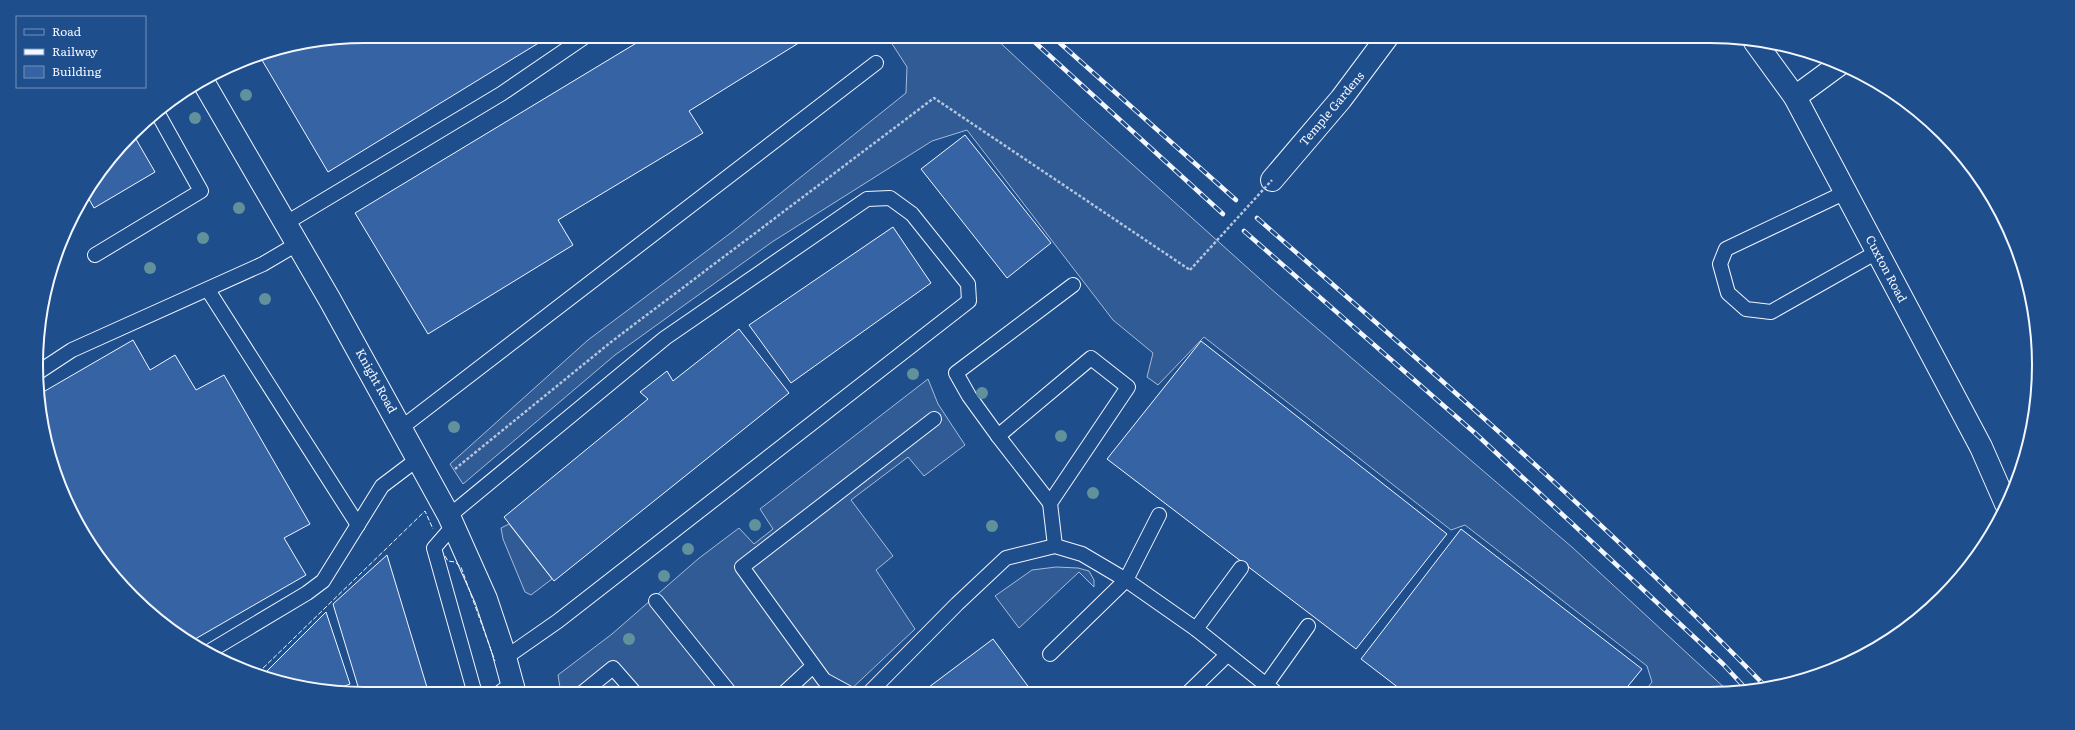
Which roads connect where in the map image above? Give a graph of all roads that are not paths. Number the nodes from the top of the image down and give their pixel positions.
1 (576, 43) edge
2 (1383, 43) edge
3 (1758, 47) edge
4 (876, 63) dead end
5 (1834, 68) edge
6 (205, 85) edge
7 (1794, 97) junction
8 (160, 117) edge
9 (1272, 180) road end
10 (1846, 192) junction
11 (286, 223) junction
12 (298, 244) junction
13 (1877, 252) junction
14 (95, 255) dead end
15 (1073, 285) dead end
16 (208, 290) junction
17 (43, 369) edge
18 (934, 419) dead end
19 (401, 428) junction
20 (998, 436) junction
21 (418, 458) junction
22 (2003, 497) edge
23 (1050, 503) junction
24 (1159, 515) dead end
25 (452, 520) junction
26 (358, 525) junction
27 (1055, 546) junction
28 (1241, 568) dead end
29 (1126, 580) junction
30 (656, 601) dead end
31 (1308, 626) dead end
32 (1196, 629) junction
33 (213, 649) edge
34 (1050, 654) dead end
35 (1227, 655) junction
36 (505, 658) junction
37 (814, 666) junction
38 (473, 687) edge
39 (508, 687) edge
40 (590, 687) edge
41 (630, 687) edge
42 (725, 687) edge
43 (791, 687) edge
44 (841, 687) edge
45 (875, 687) edge
46 (1194, 687) edge
47 (1267, 687) edge
48 (1271, 687) edge

1 - 11 lane
2 - 9 street, Temple Gardens
3 - 7 street, Cuxton Road
4 - 19 lane
5 - 7 street
6 - 11 street, Knight Road
7 - 10 street, Cuxton Road
8 - 14 lane
10 - 13 street, Cuxton Road
10 - 13 lane
11 - 12 street, Knight Road
12 - 16 lane
12 - 19 street, Knight Road
13 - 22 street, Cuxton Road
15 - 20 lane
16 - 17 lane
16 - 26 lane
18 - 37 lane
19 - 21 street, Knight Road
20 - 23 lane
20 - 23 lane
21 - 25 street, Knight Road
21 - 26 lane
23 - 27 lane
24 - 29 lane
25 - 36 street, Knight Road
25 - 36 lane
25 - 38 lane
26 - 33 lane
27 - 29 lane
27 - 45 lane
28 - 32 lane
29 - 32 lane
29 - 34 lane
30 - 42 lane
31 - 48 lane
32 - 35 lane
35 - 46 lane
35 - 47 lane
36 - 39 street, Knight Road
37 - 43 lane
37 - 44 lane
40 - 41 lane

